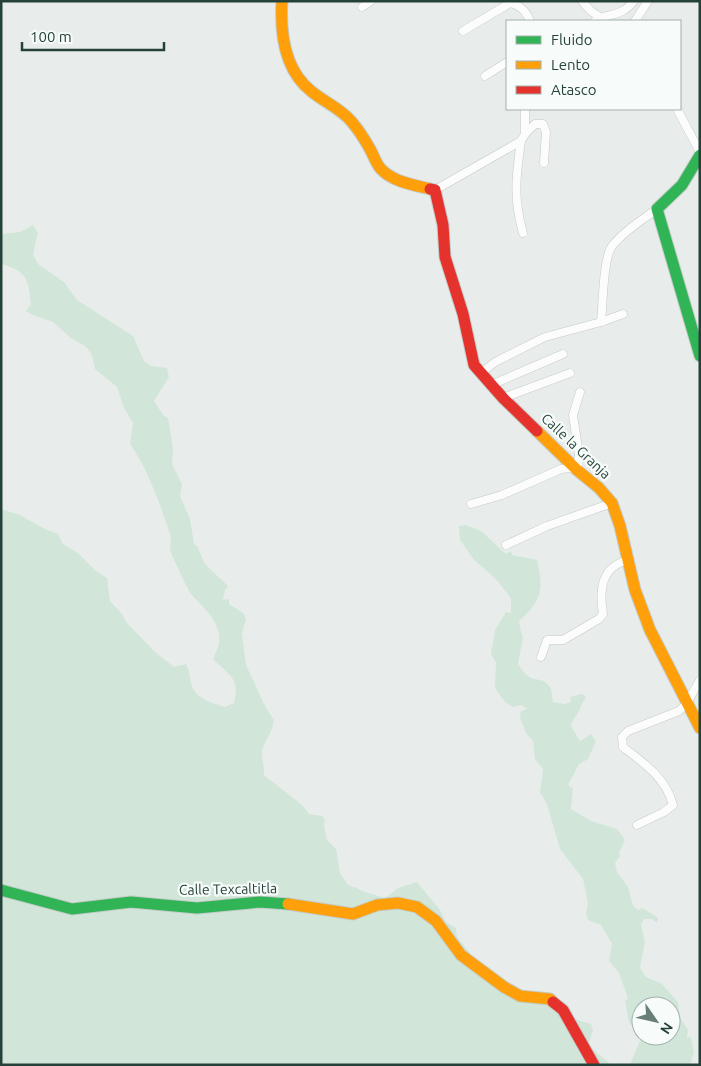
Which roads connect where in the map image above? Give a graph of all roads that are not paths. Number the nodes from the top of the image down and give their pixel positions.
1 (282, 1) edge
2 (372, 1) edge
3 (582, 1) edge
4 (634, 1) edge
5 (648, 1) edge
6 (510, 2) edge
7 (362, 7) dead end
8 (530, 20) edge
9 (601, 20) edge
10 (636, 20) edge
11 (463, 31) dead end
12 (506, 63) edge
13 (484, 76) dead end
14 (525, 110) edge
15 (678, 110) edge
16 (523, 137) junction
17 (700, 154) edge
18 (544, 163) dead end
19 (435, 190) junction
20 (657, 209) junction
21 (523, 232) dead end
22 (622, 314) dead end
23 (601, 322) junction
24 (563, 354) dead end
25 (700, 356) edge
26 (570, 373) dead end
27 (480, 374) junction
28 (491, 385) junction
29 (580, 392) dead end
30 (503, 398) junction
31 (577, 470) junction
32 (612, 503) junction
33 (471, 504) dead end
34 (506, 545) dead end
35 (628, 560) junction
36 (541, 657) dead end
37 (700, 680) edge
38 (688, 703) junction
39 (700, 728) edge
40 (637, 825) dead end
41 (1, 890) edge
42 (594, 1065) edge

1 - 19 street
2 - 7 street
3 - 9 street
4 - 9 street
5 - 10 street
6 - 8 street
6 - 11 street
12 - 13 street
14 - 16 street
15 - 17 street
16 - 18 street
16 - 19 street
16 - 21 street
17 - 20 street
19 - 27 street, Calle la Granja
20 - 23 street
20 - 25 street
22 - 23 street
23 - 27 street
24 - 28 street
26 - 30 street
27 - 28 street, Calle la Granja
28 - 30 street, Calle la Granja
29 - 31 street
30 - 31 street, Calle la Granja
31 - 32 street, Calle la Granja
31 - 33 street
32 - 34 street
32 - 35 street, Calle la Granja
35 - 36 street
35 - 38 street, Calle la Granja
37 - 38 street
38 - 39 street, Calle la Granja
38 - 40 street
41 - 42 street, Calle Texcaltitla

